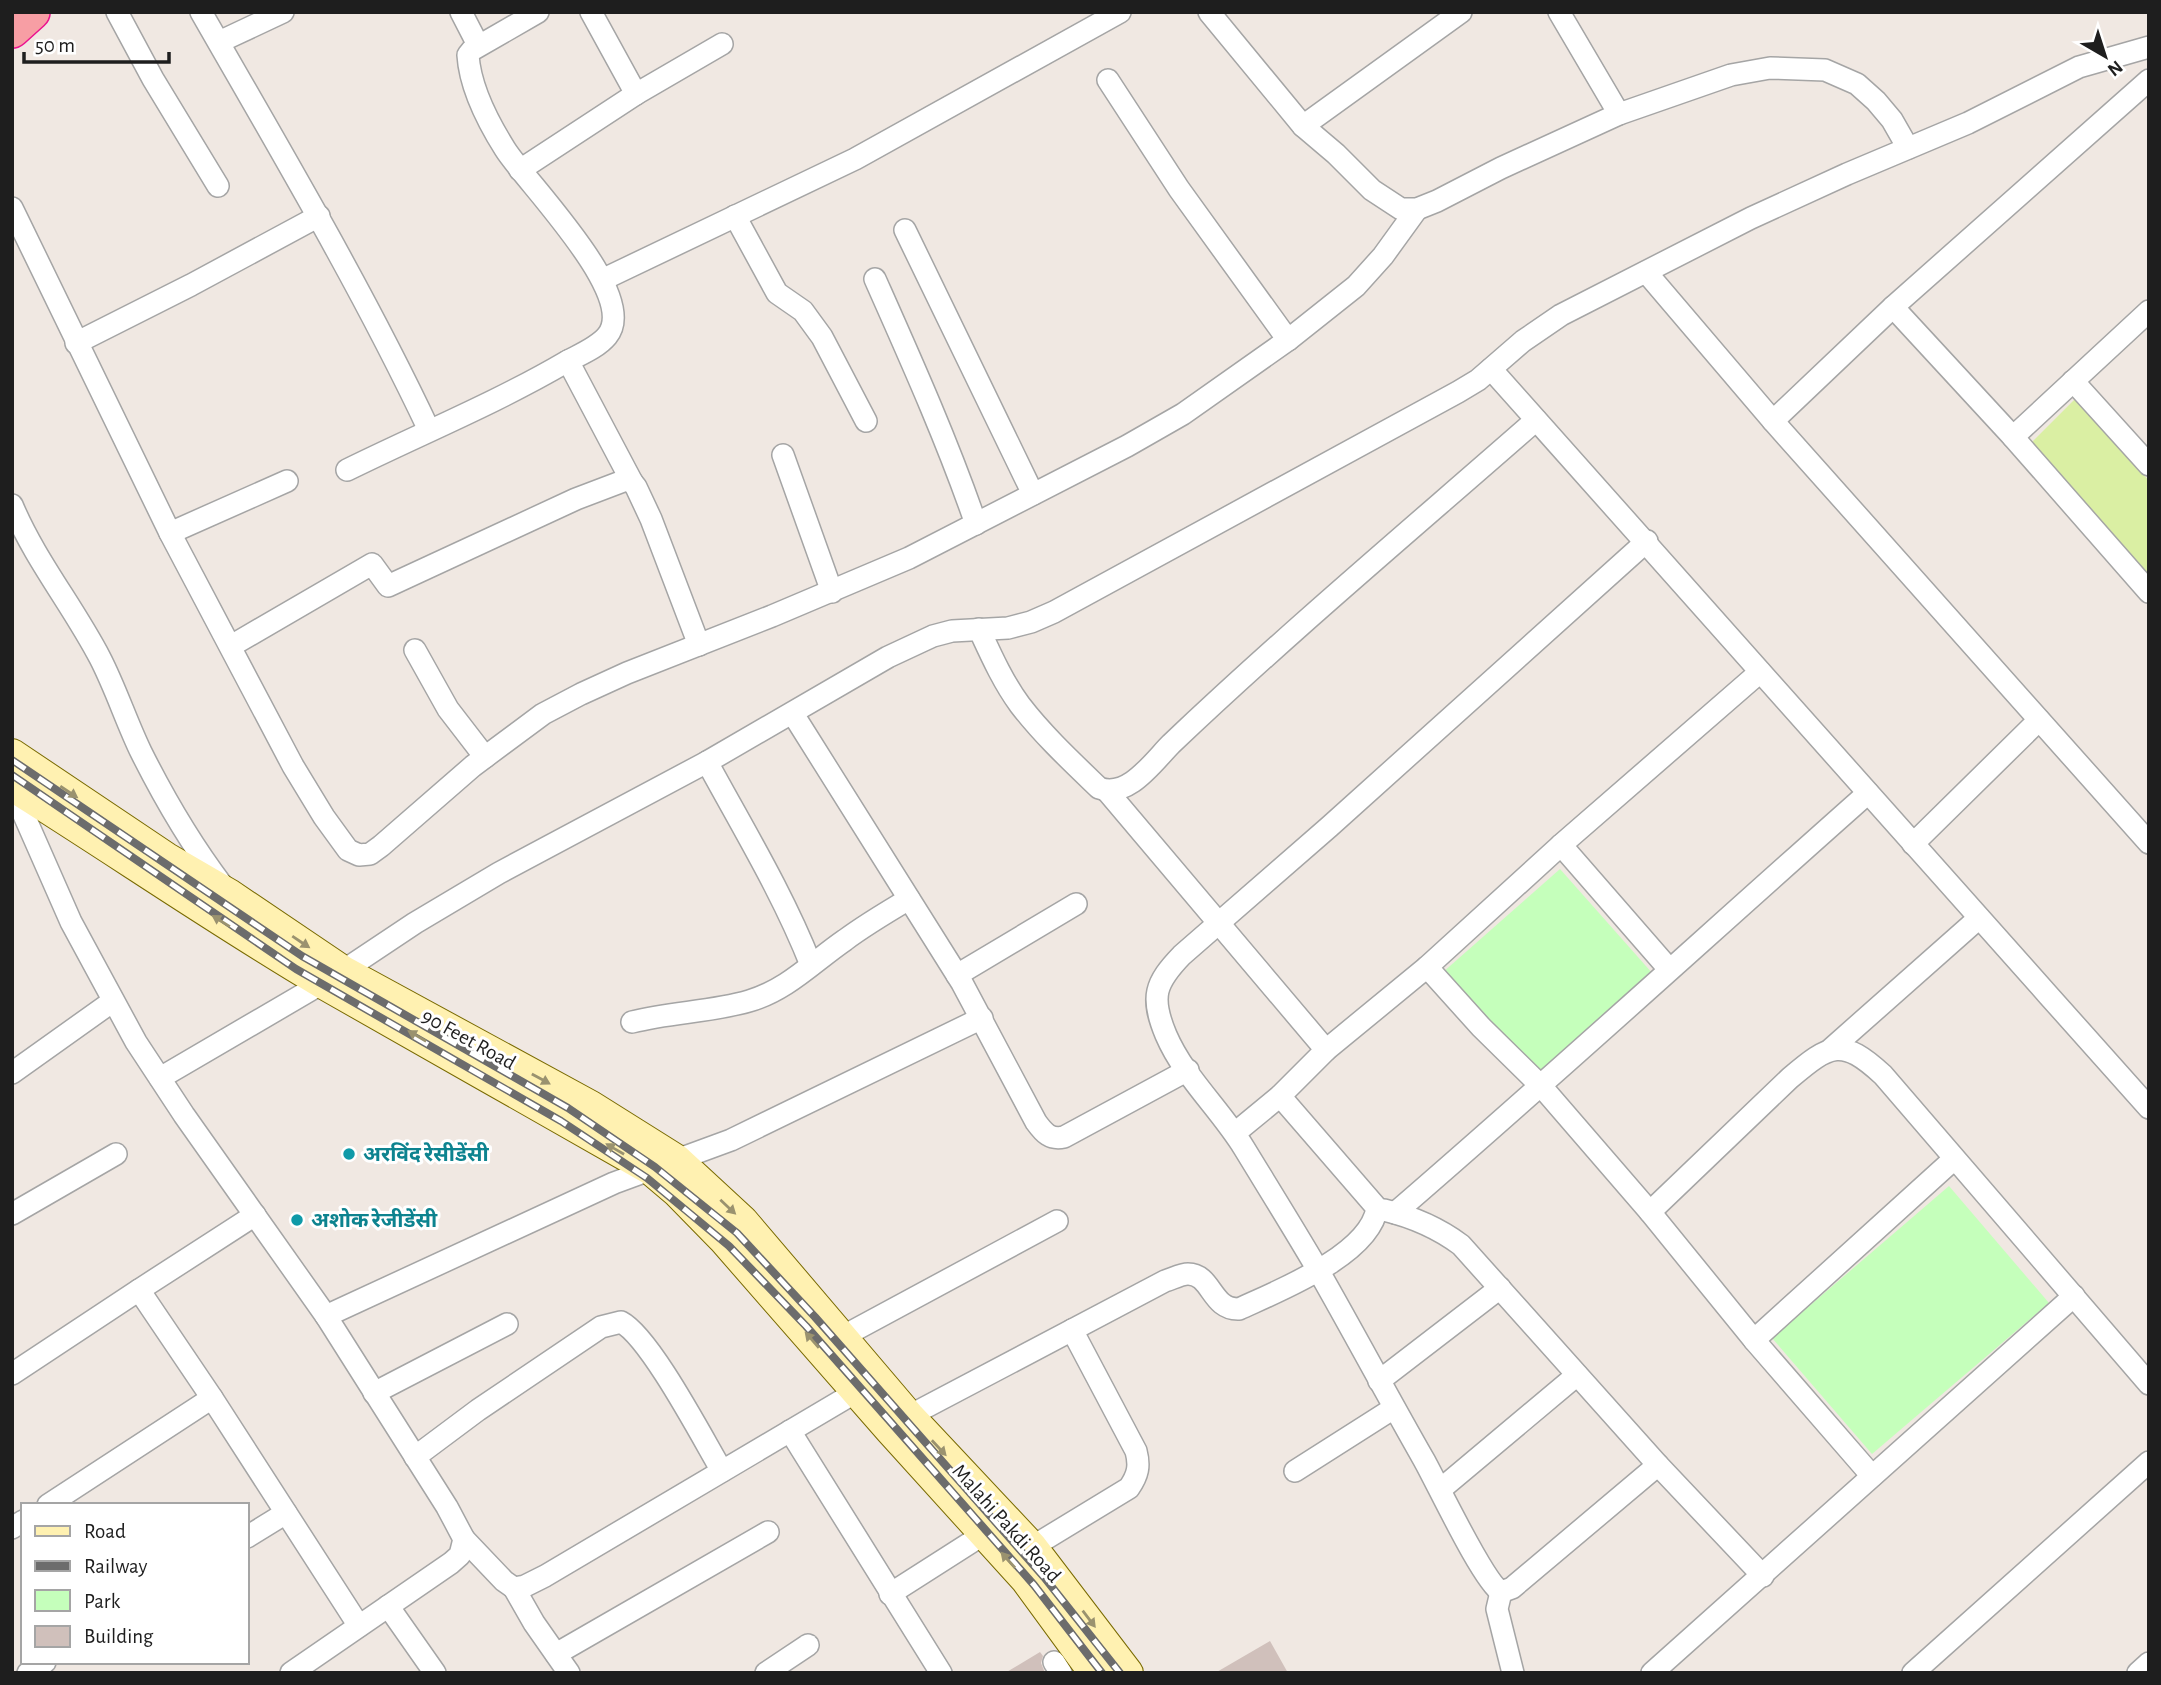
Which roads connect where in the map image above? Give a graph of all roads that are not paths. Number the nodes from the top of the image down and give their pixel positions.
1 (32, 12) edge
2 (201, 12) edge
3 (283, 12) edge
4 (461, 12) edge
5 (538, 12) edge
6 (591, 12) edge
7 (1120, 12) edge
8 (1209, 12) edge
9 (1461, 12) edge
10 (1559, 12) edge
11 (117, 13) edge
12 (12, 30) edge
13 (219, 42) junction
14 (722, 44) dead end
15 (478, 45) junction
16 (2149, 47) edge
17 (1108, 80) dead end
18 (2149, 80) edge
19 (636, 94) junction
20 (1619, 114) junction
21 (1303, 126) junction
22 (1908, 148) junction
23 (520, 170) junction
24 (218, 186) dead end
25 (12, 208) edge
26 (1417, 209) junction
27 (319, 216) junction
28 (735, 216) junction
29 (905, 230) dead end
30 (1646, 272) junction
31 (604, 279) junction
32 (875, 279) dead end
33 (1893, 307) junction
34 (2149, 311) edge
35 (1288, 340) junction
36 (76, 343) junction
37 (568, 361) junction
38 (1491, 369) junction
39 (2073, 381) junction
40 (1536, 420) junction
41 (866, 421) dead end
42 (1773, 421) junction
43 (429, 430) junction
44 (2013, 437) junction
45 (782, 455) dead end
46 (2149, 465) edge
47 (346, 470) dead end
48 (287, 481) dead end
49 (632, 482) junction
50 (1033, 494) junction
51 (12, 505) edge
52 (976, 524) junction
53 (170, 533) junction
54 (1647, 541) junction
55 (832, 592) junction
56 (2149, 592) edge
57 (979, 629) junction
58 (699, 645) junction
59 (231, 646) junction
60 (415, 650) dead end
61 (1760, 672) junction
62 (793, 713) junction
63 (2039, 720) junction
64 (12, 754) edge
65 (485, 757) junction
66 (707, 762) junction
67 (12, 787) edge
68 (1107, 791) junction
69 (1868, 793) junction
70 (2149, 843) edge
71 (1913, 844) junction
72 (1561, 845) junction
73 (229, 894) junction
74 (909, 899) junction
75 (1076, 904) dead end
76 (1979, 918) junction
77 (1219, 923) junction
78 (811, 965) junction
79 (1427, 967) junction
80 (1669, 970) junction
81 (957, 975) junction
82 (332, 977) junction
83 (113, 1001) junction
84 (982, 1018) junction
85 (632, 1022) dead end
86 (1831, 1049) junction
87 (1326, 1050) junction
88 (1188, 1070) junction
89 (12, 1073) edge
90 (160, 1078) junction
91 (1542, 1087) junction
92 (1280, 1096) junction
93 (2149, 1108) edge
94 (1235, 1133) junction
95 (116, 1154) dead end
96 (1954, 1159) junction
97 (664, 1165) junction
98 (1386, 1210) junction
99 (1650, 1212) junction
100 (12, 1214) edge
101 (255, 1215) junction
102 (1057, 1221) dead end
103 (1318, 1270) junction
104 (1500, 1288) junction
105 (139, 1290) junction
106 (2074, 1296) junction
107 (326, 1316) junction
108 (507, 1324) dead end
109 (1072, 1330) junction
110 (840, 1338) junction
111 (1754, 1340) junction
112 (12, 1374) edge
113 (1577, 1375) junction
114 (1379, 1381) junction
115 (2149, 1384) edge
116 (867, 1386) junction
117 (374, 1393) junction
118 (212, 1398) junction
119 (1394, 1408) junction
120 (909, 1416) junction
121 (790, 1431) junction
122 (415, 1457) junction
123 (2149, 1462) edge
124 (1658, 1465) junction
125 (722, 1471) junction
126 (1295, 1471) dead end
127 (1872, 1476) junction
128 (1441, 1489) junction
129 (967, 1497) junction
130 (51, 1503) edge
131 (286, 1513) junction
132 (768, 1532) dead end
133 (984, 1534) junction
134 (248, 1536) edge
135 (464, 1539) junction
136 (1032, 1547) junction
137 (1763, 1576) junction
138 (514, 1588) junction
139 (1501, 1592) junction
140 (890, 1594) junction
141 (388, 1606) junction
142 (359, 1626) junction
143 (808, 1646) dead end
144 (556, 1654) junction
145 (2149, 1664) edge
146 (291, 1673) edge
147 (435, 1673) edge
148 (569, 1673) edge
149 (766, 1673) edge
150 (942, 1673) edge
151 (1094, 1673) edge
152 (1128, 1673) edge
153 (1513, 1673) edge
154 (1652, 1673) edge
155 (1913, 1673) edge
156 (2138, 1673) edge

1 - 12 highway
2 - 13 street
3 - 13 street
4 - 15 street
5 - 15 street
6 - 19 street
7 - 28 street
8 - 21 street
9 - 21 street
10 - 20 street
11 - 24 street
13 - 27 street
14 - 19 street
15 - 23 street
16 - 22 street
17 - 35 street
18 - 33 street
19 - 23 street
20 - 22 street
20 - 26 street
21 - 26 street
22 - 30 street
23 - 31 street
25 - 36 street
26 - 35 street
27 - 36 street
27 - 43 street
28 - 31 street
28 - 41 street
29 - 50 street
30 - 38 street
30 - 42 street
31 - 37 street
32 - 52 street
33 - 42 street
33 - 44 street
34 - 39 street
35 - 50 street
36 - 53 street
37 - 43 street
37 - 49 street
38 - 40 street
38 - 57 street
39 - 44 street
39 - 46 street
40 - 54 street
40 - 68 street
42 - 63 street
43 - 47 street
44 - 56 street
45 - 55 street
48 - 53 street
49 - 58 street
49 - 59 street
50 - 52 street
51 - 73 street
52 - 55 street
53 - 59 street
54 - 61 street
54 - 77 street
55 - 58 street
57 - 62 street
57 - 68 street
58 - 65 street
59 - 65 street
60 - 65 street
61 - 69 street
61 - 72 street
62 - 66 street
62 - 74 street
63 - 70 street
63 - 71 street
64 -> 73 main road, 90 Feet Road
66 - 78 street
66 - 82 street
82 -> 67 main road, 90 Feet Road
67 - 83 street
68 - 77 street
69 - 71 street
69 - 80 street
71 - 76 street
72 - 79 street
72 - 80 street
73 -> 82 main road, 90 Feet Road
74 - 78 street
74 - 81 street
75 - 81 street
76 - 86 street
76 - 93 street
77 - 87 street
77 - 88 street
78 - 85 street
79 - 87 street
79 - 91 street
80 - 91 street
81 - 84 street
82 - 90 street
82 - 97 main road, 90 Feet Road
83 - 89 street
83 - 90 street
84 - 88 street
84 - 97 street
86 - 96 street
86 - 99 street
87 - 92 street
88 - 94 street
90 - 101 street
91 - 98 street
91 - 99 street
92 - 94 street
92 - 98 street
94 - 103 street
95 - 100 street
96 - 106 street
96 - 111 street
97 - 107 street
97 -> 110 main road, 90 Feet Road
116 -> 97 main road, 90 Feet Road
98 - 103 street
98 - 104 street
99 - 111 street
101 - 105 street
101 - 107 street
102 - 110 street
103 - 109 street
103 - 114 street
104 - 113 street
104 - 114 street
105 - 112 street
105 - 118 street
106 - 115 street
106 - 127 street
107 - 117 street
108 - 117 street
109 - 120 street
109 - 136 street
110 - 116 main road, 90 Feet Road
111 - 127 street
113 - 124 street
113 - 128 street
114 - 119 street
116 - 120 main road, Malahi Pakdi Road
116 - 121 street
116 - 129 main road, Malahi Pakdi Road
117 - 122 street
118 - 130 street
118 - 131 street
119 - 126 street
119 - 128 street
120 -> 129 main road, Malahi Pakdi Road
121 - 125 street
121 - 140 street
122 - 125 street
122 - 135 street
123 - 155 street
124 - 137 street
124 - 139 street
125 - 138 street
127 - 137 street
128 - 139 street
129 - 133 main road, Malahi Pakdi Road
129 - 136 main road, Malahi Pakdi Road
131 - 134 street
131 - 142 street
132 - 144 street
133 - 140 street
151 -> 133 main road, Malahi Pakdi Road
135 - 138 street
135 - 141 street
136 -> 152 main road, Malahi Pakdi Road
137 - 154 street
138 - 144 street
139 - 153 street
140 - 150 street
141 - 142 street
141 - 147 street
142 - 146 street
143 - 149 street
144 - 148 street
145 - 156 street

